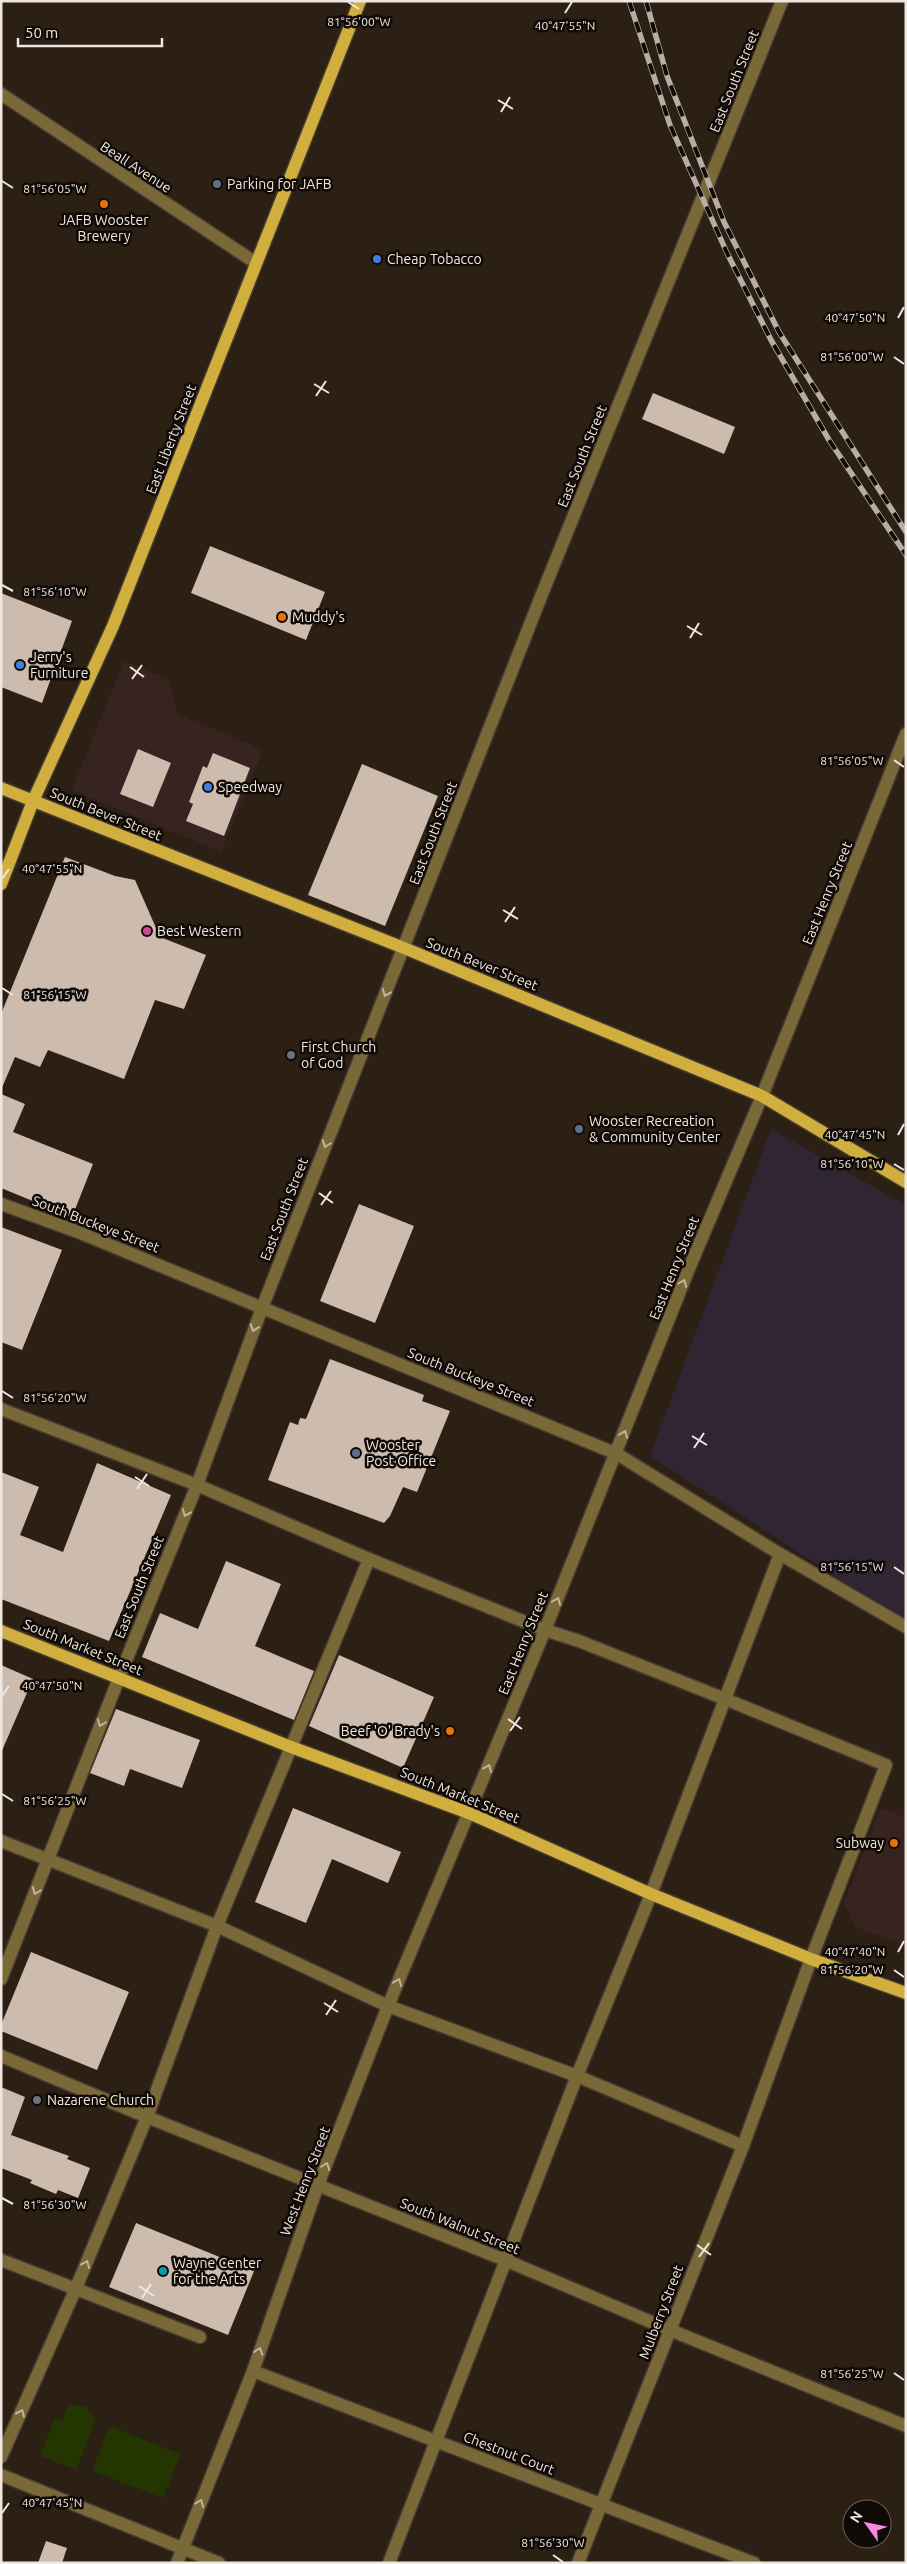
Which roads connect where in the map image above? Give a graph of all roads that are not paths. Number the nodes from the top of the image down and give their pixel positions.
1 (360, 1) edge
2 (782, 1) edge
3 (1, 94) edge
4 (256, 263) junction
5 (906, 734) edge
6 (1, 788) edge
7 (33, 801) junction
8 (1, 884) edge
9 (404, 948) junction
10 (762, 1096) junction
11 (906, 1182) edge
12 (1, 1204) edge
13 (262, 1308) junction
14 (1, 1409) edge
15 (616, 1454) junction
16 (197, 1485) junction
17 (780, 1554) junction
18 (369, 1559) junction
19 (906, 1627) edge
20 (545, 1630) junction
21 (1, 1631) edge
22 (118, 1678) junction
23 (724, 1698) junction
24 (291, 1747) junction
25 (469, 1813) junction
26 (1, 1841) edge
27 (48, 1859) junction
28 (651, 1894) junction
29 (217, 1926) junction
30 (810, 1958) junction
31 (1, 1979) edge
32 (906, 1993) edge
33 (388, 2006) junction
34 (1, 2056) edge
35 (577, 2076) junction
36 (147, 2117) junction
37 (742, 2147) junction
38 (318, 2185) junction
39 (1, 2260) edge
40 (506, 2260) junction
41 (76, 2288) junction
42 (670, 2330) junction
43 (200, 2336) dead end
44 (253, 2371) junction
45 (906, 2426) edge
46 (436, 2441) junction
47 (1, 2458) edge
48 (1, 2475) edge
49 (602, 2504) junction
50 (182, 2548) junction
51 (177, 2563) edge
52 (219, 2563) edge
53 (390, 2563) edge
54 (578, 2563) edge
55 (754, 2563) edge

1 - 4 main road, East Liberty Street
2 - 9 street, East South Street
3 - 4 street, Beall Avenue
4 - 7 main road, East Liberty Street
5 - 10 street, East Henry Street
6 - 7 main road, South Bever Street
7 - 8 main road, East Liberty Street
7 - 9 main road, South Bever Street
9 - 10 main road, South Bever Street
9 -> 13 street, East South Street
10 - 11 main road, South Bever Street
15 -> 10 street, East Henry Street
12 - 13 street, South Buckeye Street
13 - 15 street, South Buckeye Street
13 -> 16 street, East South Street
14 - 16 street
15 - 17 street, South Buckeye Street
20 -> 15 street, East Henry Street
16 - 18 street
16 -> 22 street, East South Street
17 - 19 street, South Buckeye Street
17 - 23 street
18 - 20 street
18 - 24 street
20 - 23 street
25 -> 20 street, East Henry Street
21 - 22 main road, South Market Street
22 - 24 main road, South Market Street
22 -> 27 street, East South Street
23 - 28 street
23 - 30 street, Mulberry Street
24 - 25 main road, South Market Street
24 - 29 street
25 - 28 main road, South Market Street
33 -> 25 street, West Henry Street
26 - 27 street
27 - 29 street
27 -> 31 street, East South Street
28 - 30 main road, South Market Street
28 - 35 street
29 - 33 street
29 - 36 street
30 - 32 main road, South Market Street
30 - 37 street, Mulberry Street
33 - 35 street
38 -> 33 street, West Henry Street
34 - 36 street, South Walnut Street
35 - 37 street
35 - 40 street
36 - 38 street, South Walnut Street
41 -> 36 street
37 - 42 street, Mulberry Street
38 - 40 street, South Walnut Street
44 -> 38 street, West Henry Street
39 - 41 street
40 - 42 street, South Walnut Street
40 - 46 street
41 - 43 street
47 -> 41 street
42 - 45 street, South Walnut Street
42 - 49 street, Mulberry Street
44 - 46 street, Chestnut Court
50 -> 44 street, West Henry Street
46 - 49 street, Chestnut Court
46 - 53 street
48 - 50 street
49 - 54 street, Mulberry Street
49 - 55 street, Chestnut Court
50 - 51 street, West Henry Street
50 - 52 street

